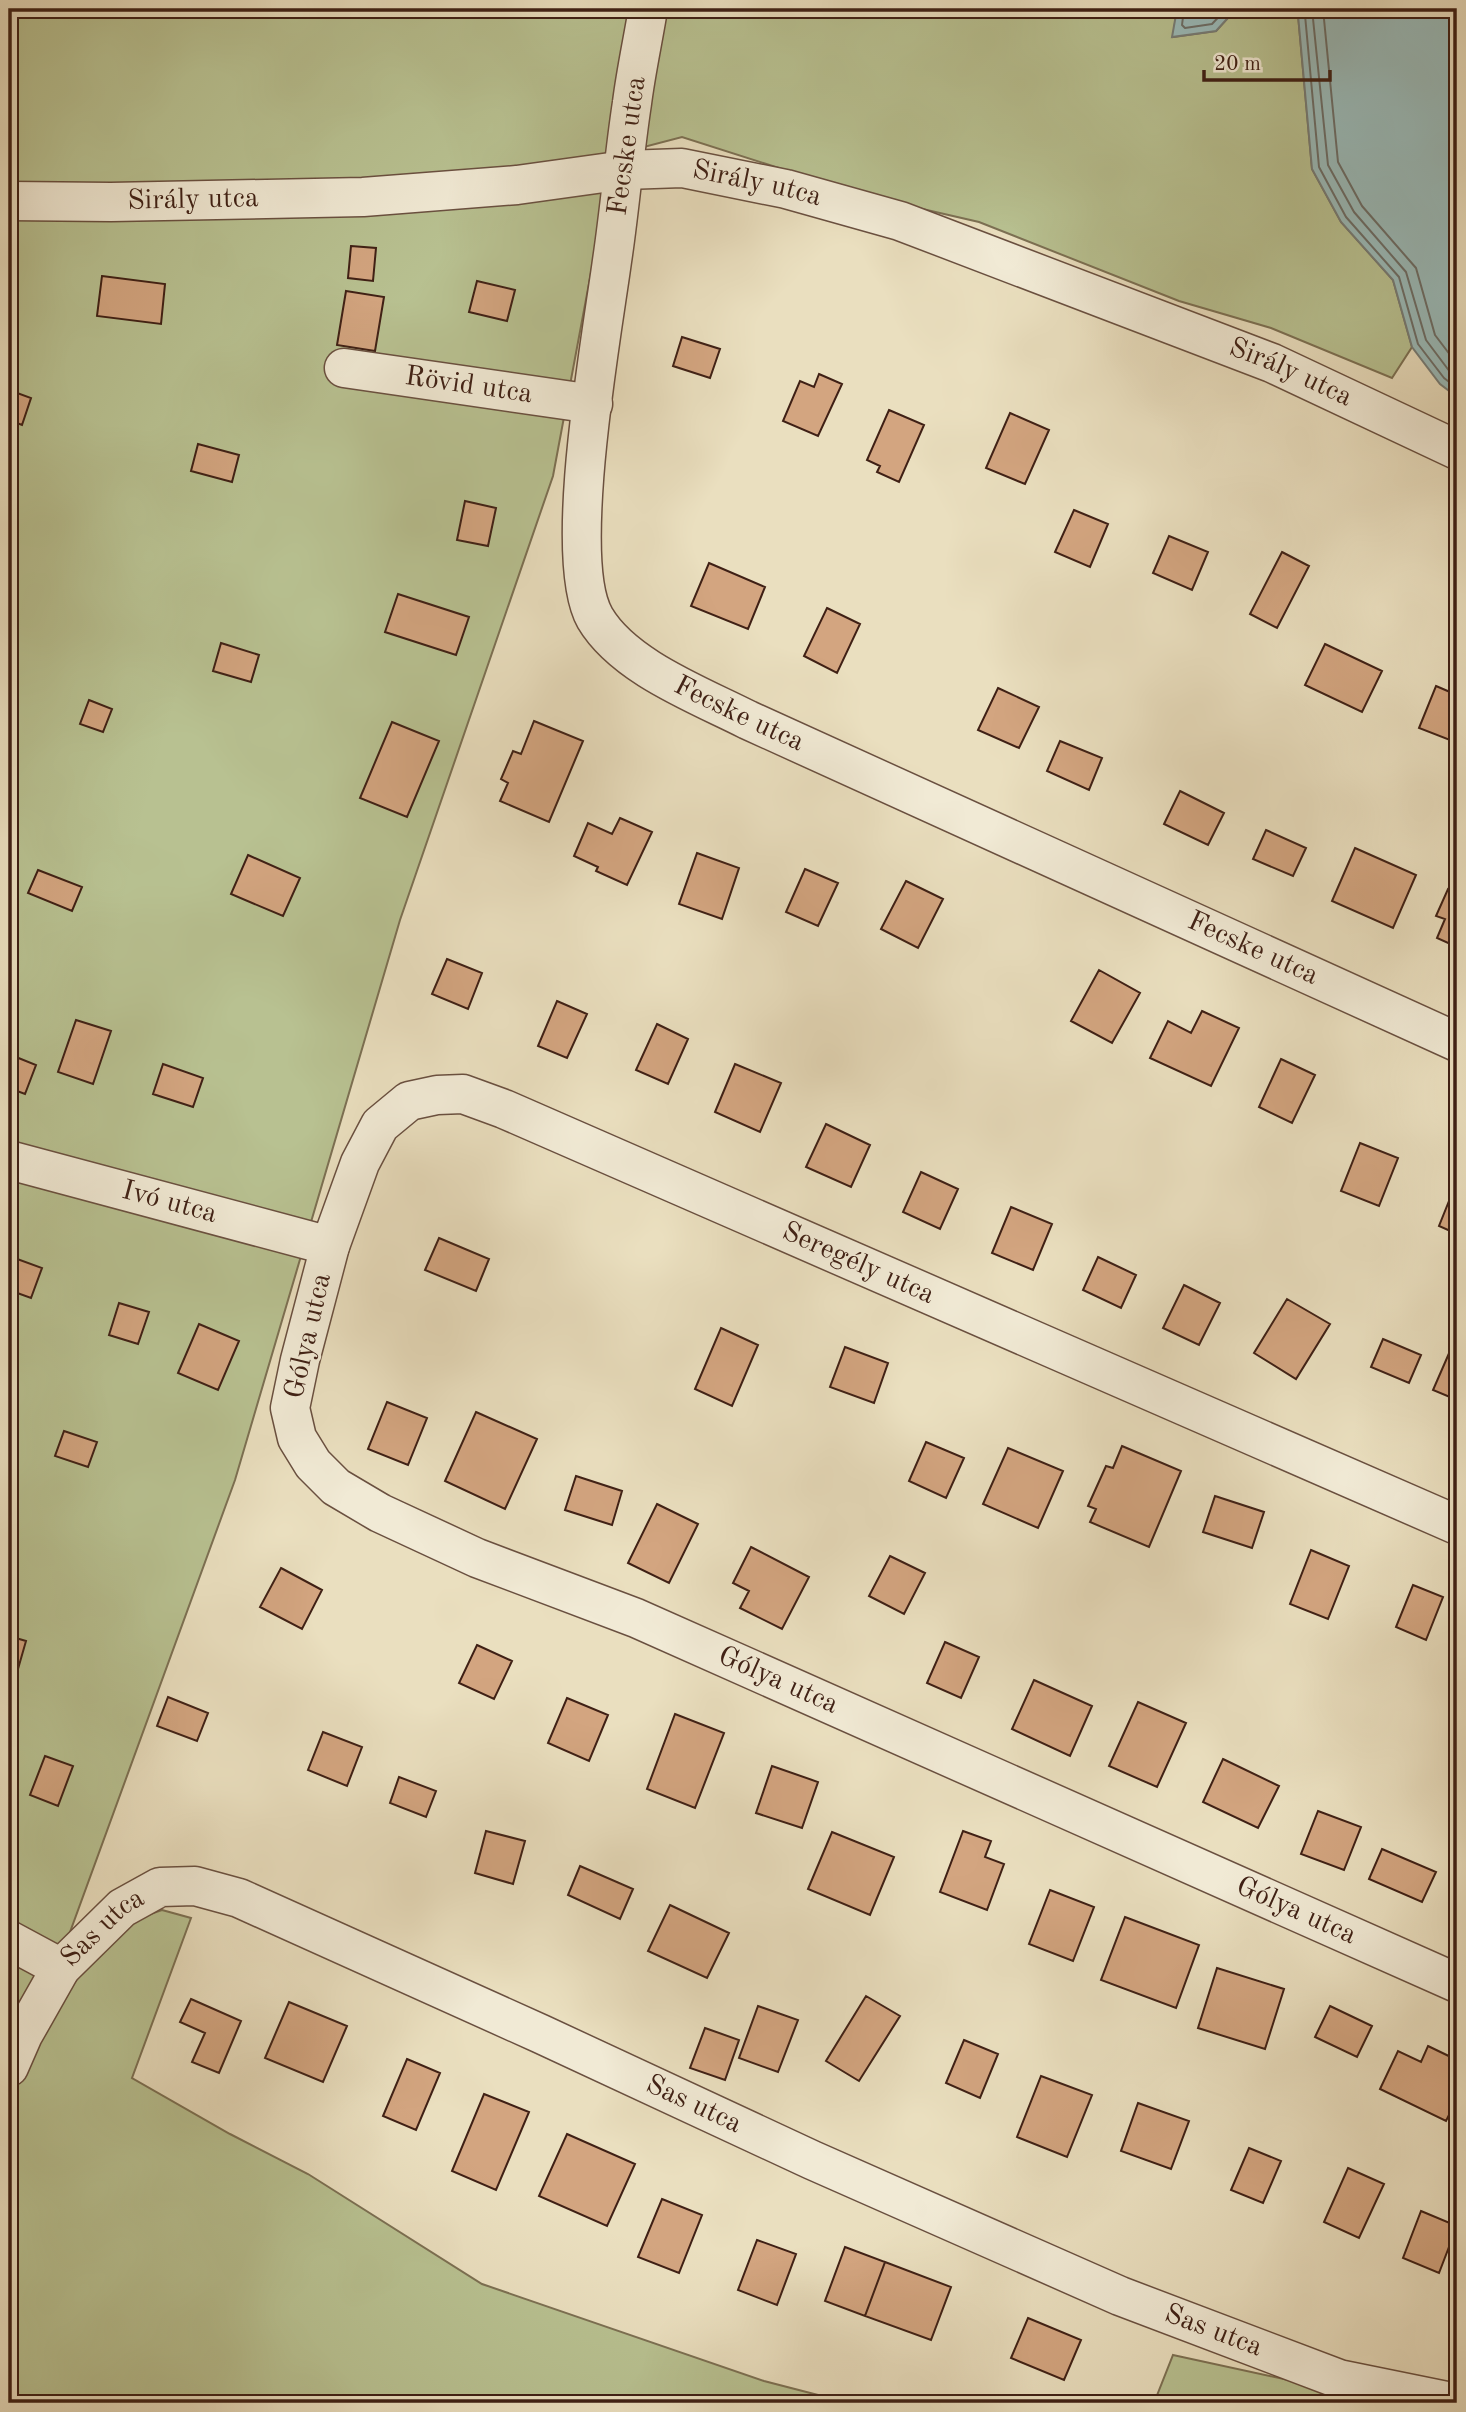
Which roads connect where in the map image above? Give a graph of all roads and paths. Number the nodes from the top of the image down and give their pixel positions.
1 (648, 9) edge
2 (625, 170) junction
3 (9, 201) edge
4 (344, 368) dead end
5 (593, 404) junction
6 (1457, 450) edge
7 (1457, 1042) edge
8 (9, 1160) edge
9 (330, 1246) junction
10 (1457, 1525) edge
11 (9, 1940) edge
12 (61, 1968) junction
13 (1457, 1983) edge
14 (9, 2067) edge
15 (1457, 2403) edge

1 - 2 street, Fecske utca
2 - 3 street, Sirály utca
2 - 5 street, Fecske utca
2 - 6 street, Sirály utca
4 - 5 street, Rövid utca
5 - 7 street, Fecske utca
8 - 9 street, Ivó utca
9 - 10 street, Seregély utca
9 - 13 street, Gólya utca
11 - 12 street
12 - 14 street, Sas utca
12 - 15 street, Sas utca

